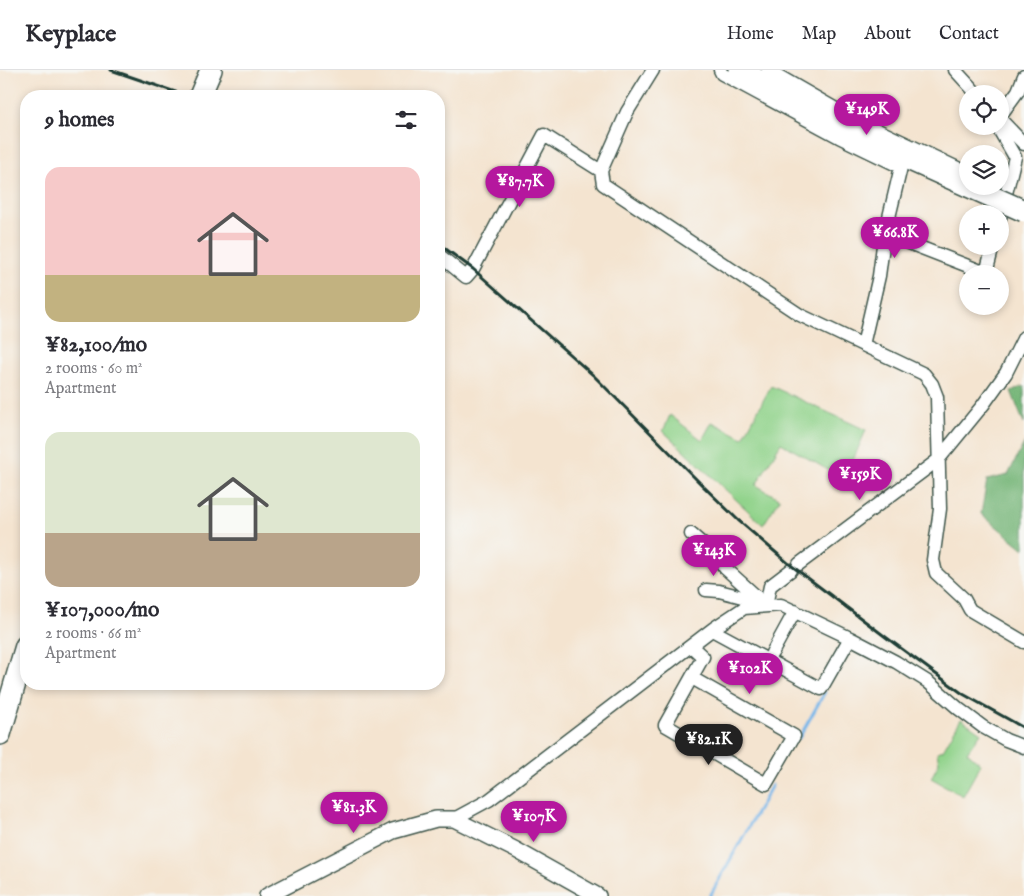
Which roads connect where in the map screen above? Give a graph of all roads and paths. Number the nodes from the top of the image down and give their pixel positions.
1 (653, 70) edge
2 (720, 70) edge
3 (768, 70) edge
4 (740, 71) edge
5 (959, 74) edge
6 (1024, 76) edge
7 (969, 85) edge
8 (1009, 104) edge
9 (1009, 127) edge
10 (1024, 144) edge
11 (1009, 147) edge
12 (901, 167) junction
13 (959, 169) edge
14 (601, 171) junction
15 (1009, 171) edge
16 (959, 182) edge
17 (988, 195) edge
18 (980, 205) edge
19 (1024, 211) edge
20 (884, 238) junction
21 (991, 255) edge
22 (445, 260) edge
23 (1024, 337) edge
24 (862, 345) junction
25 (938, 460) junction
26 (690, 534) dead end
27 (706, 590) dead end
28 (755, 602) junction
29 (795, 611) junction
30 (712, 630) junction
31 (850, 638) junction
32 (1024, 642) edge
33 (691, 646) junction
34 (772, 653) dead end
35 (20, 666) edge
36 (692, 678) junction
37 (0, 734) edge
38 (1024, 747) edge
39 (454, 819) junction
40 (267, 896) edge
41 (598, 896) edge

1 - 14 street
2 - 12 street
3 - 13 street
4 - 16 highway
5 - 7 street
6 - 8 street
9 - 10 street
11 - 15 street
12 - 18 street
12 - 20 street
14 - 22 street
14 - 24 street
17 - 19 highway, bridge
20 - 21 street
20 - 24 street
23 - 25 street
24 - 25 street
25 - 28 street
25 - 32 street
26 - 28 street
27 - 28 street
28 - 29 street
28 - 30 street
29 - 31 street
29 - 34 street
30 - 31 street
30 - 33 street
31 - 38 street
33 - 36 street
33 - 39 street
35 - 37 highway
36 - 36 street
39 - 40 street
39 - 41 street

